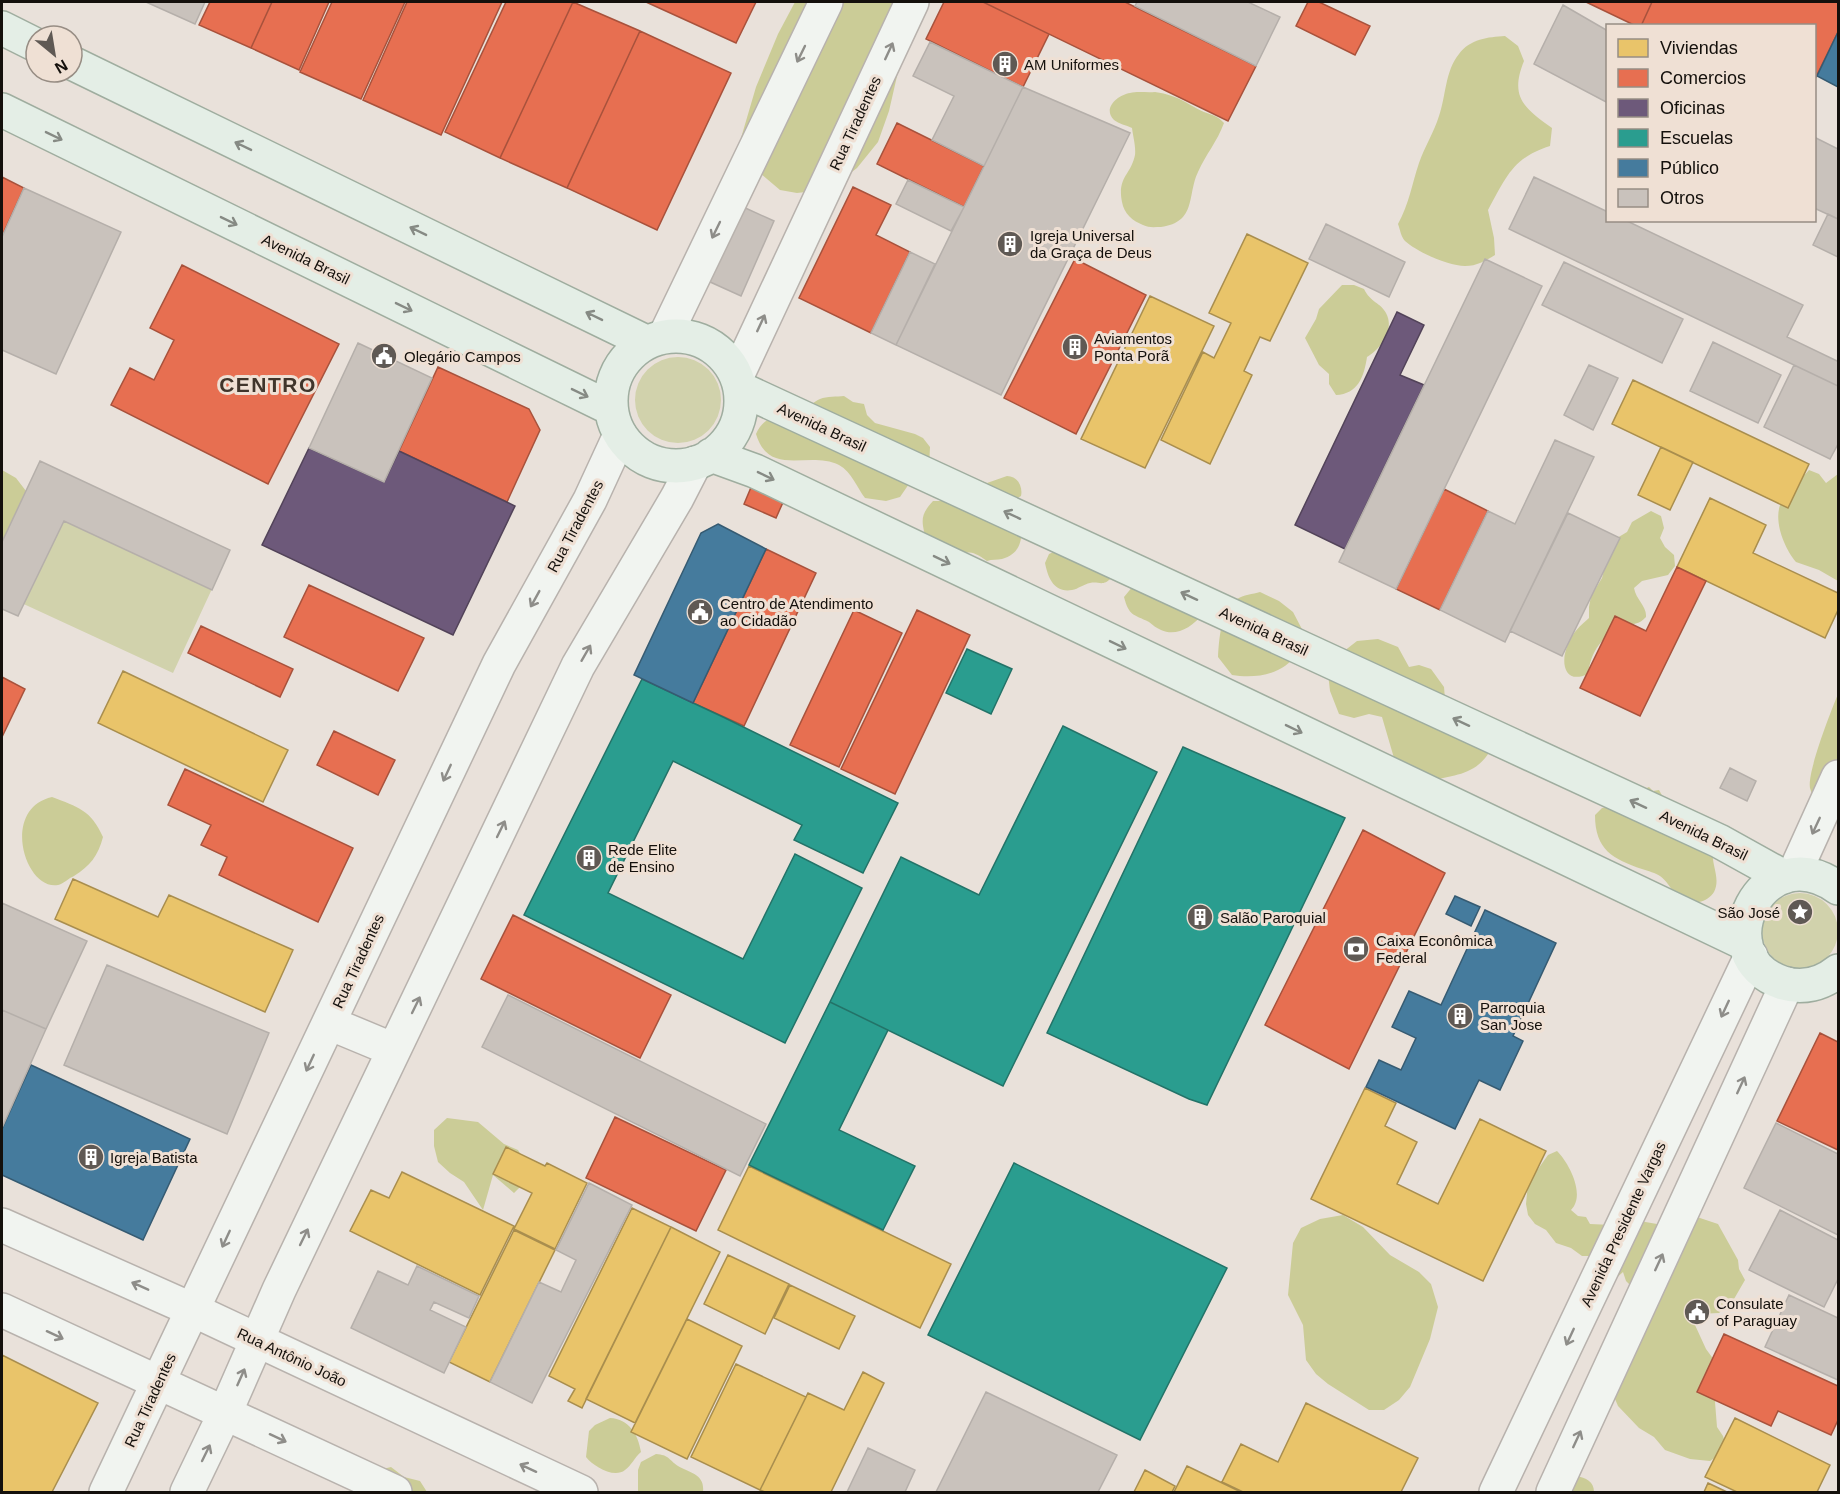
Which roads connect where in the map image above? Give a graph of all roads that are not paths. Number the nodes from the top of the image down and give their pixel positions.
1 (826, 2) edge
2 (912, 2) edge
3 (2, 28) edge
4 (24, 39) edge
5 (84, 69) edge
6 (2, 110) edge
7 (656, 339) junction
8 (739, 382) junction
9 (615, 421) junction
10 (703, 459) junction
11 (1839, 777) edge
12 (1789, 875) junction
13 (1839, 888) edge
14 (1749, 950) junction
15 (1839, 970) edge
16 (1791, 985) junction
17 (1839, 999) edge
18 (328, 1023) junction
19 (394, 1050) junction
20 (2, 1225) edge
21 (2, 1310) edge
22 (193, 1310) junction
23 (257, 1341) junction
24 (158, 1383) junction
25 (225, 1413) junction
26 (106, 1492) edge
27 (187, 1492) edge
28 (395, 1492) edge
29 (581, 1492) edge
30 (1496, 1492) edge
31 (1553, 1492) edge

1 -> 7 main road
8 -> 2 main road, Rua Tiradentes
3 - 4 main road
7 -> 5 main road
6 -> 9 main road, Avenida Brasil
7 - 8 main road
7 - 9 main road
8 - 10 main road
12 -> 8 main road, Avenida Brasil
9 - 10 main road
9 -> 18 main road, Rua Tiradentes
10 -> 14 main road
19 -> 10 main road
11 -> 12 main road
12 - 13 main road, Avenida Brasil
12 - 14 main road
14 - 16 main road
14 -> 30 main road, Avenida Presidente Vargas
15 - 16 main road
16 - 17 main road
31 -> 16 main road
18 - 19 main road
18 -> 22 main road, Rua Tiradentes
23 -> 19 main road
22 -> 20 main road, Rua Antônio João
21 -> 24 main road
22 - 23 main road, Rua Antônio João
22 - 24 main road, Rua Tiradentes
25 -> 23 main road
29 -> 23 main road, Rua Antônio João
24 - 25 main road
24 - 26 main road, Rua Tiradentes
27 -> 25 main road
25 -> 28 main road

